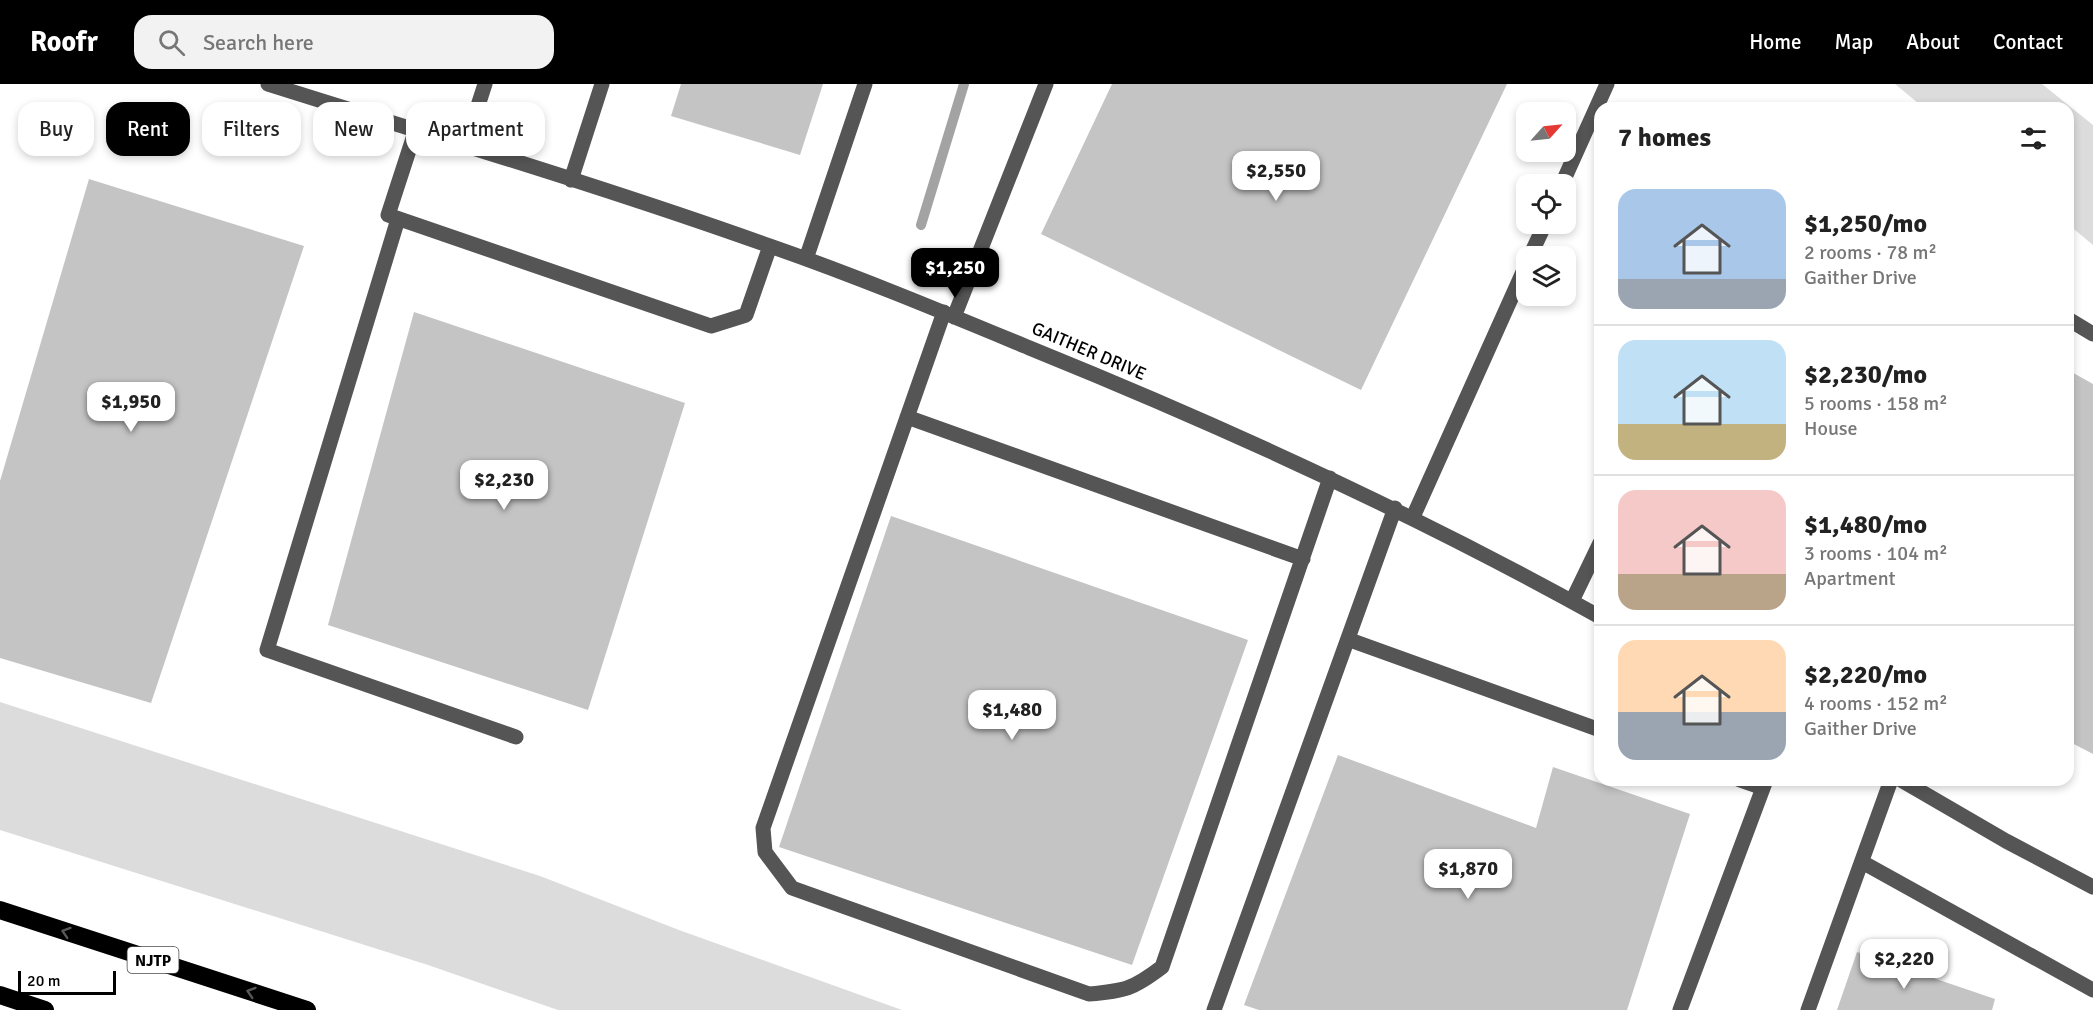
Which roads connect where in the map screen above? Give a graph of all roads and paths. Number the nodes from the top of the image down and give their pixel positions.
1 (268, 84) edge
2 (485, 84) edge
3 (602, 84) edge
4 (865, 84) edge
5 (1046, 84) edge
6 (1607, 84) edge
7 (479, 102) edge
8 (1599, 102) edge
9 (1594, 113) edge
10 (406, 129) edge
11 (407, 156) edge
12 (496, 156) edge
13 (1566, 174) edge
14 (571, 180) junction
15 (398, 219) junction
16 (770, 246) junction
17 (806, 259) junction
18 (1516, 288) edge
19 (949, 314) junction
20 (2074, 323) edge
21 (2093, 334) edge
22 (907, 417) junction
23 (1330, 478) junction
24 (1395, 508) junction
25 (1413, 517) junction
26 (1594, 555) edge
27 (1303, 558) junction
28 (1572, 601) junction
29 (1594, 613) edge
30 (1350, 640) junction
31 (1594, 728) edge
32 (516, 737) dead end
33 (1763, 786) edge
34 (1889, 786) edge
35 (1911, 786) edge
36 (1862, 862) junction
37 (2093, 887) edge
38 (0, 910) edge
39 (2093, 990) edge
40 (0, 995) edge
41 (45, 1010) edge
42 (307, 1010) edge
43 (1214, 1010) edge
44 (1680, 1010) edge
45 (1808, 1010) edge

1 - 10 street, GAITHER DRIVE
2 - 7 street
3 - 14 street
4 - 17 street
5 - 19 street
6 - 8 street
9 - 13 street
11 - 15 street
12 - 14 street, GAITHER DRIVE
14 - 16 street, GAITHER DRIVE
15 - 16 street
15 - 32 street
16 - 17 street, GAITHER DRIVE
17 - 19 street, GAITHER DRIVE
18 - 25 street
19 - 22 street
19 - 23 street, GAITHER DRIVE
20 - 21 street
22 - 27 street
22 - 27 street
23 - 24 street, GAITHER DRIVE
23 - 27 street
24 - 25 street, GAITHER DRIVE
24 - 30 street
25 - 28 street, GAITHER DRIVE
26 - 28 street
28 - 29 street, GAITHER DRIVE
30 - 31 street
30 - 43 street
33 - 44 street
34 - 36 street
35 - 37 street
36 - 39 street
36 - 45 street
42 -> 38 highway, NJTP
40 - 41 highway

